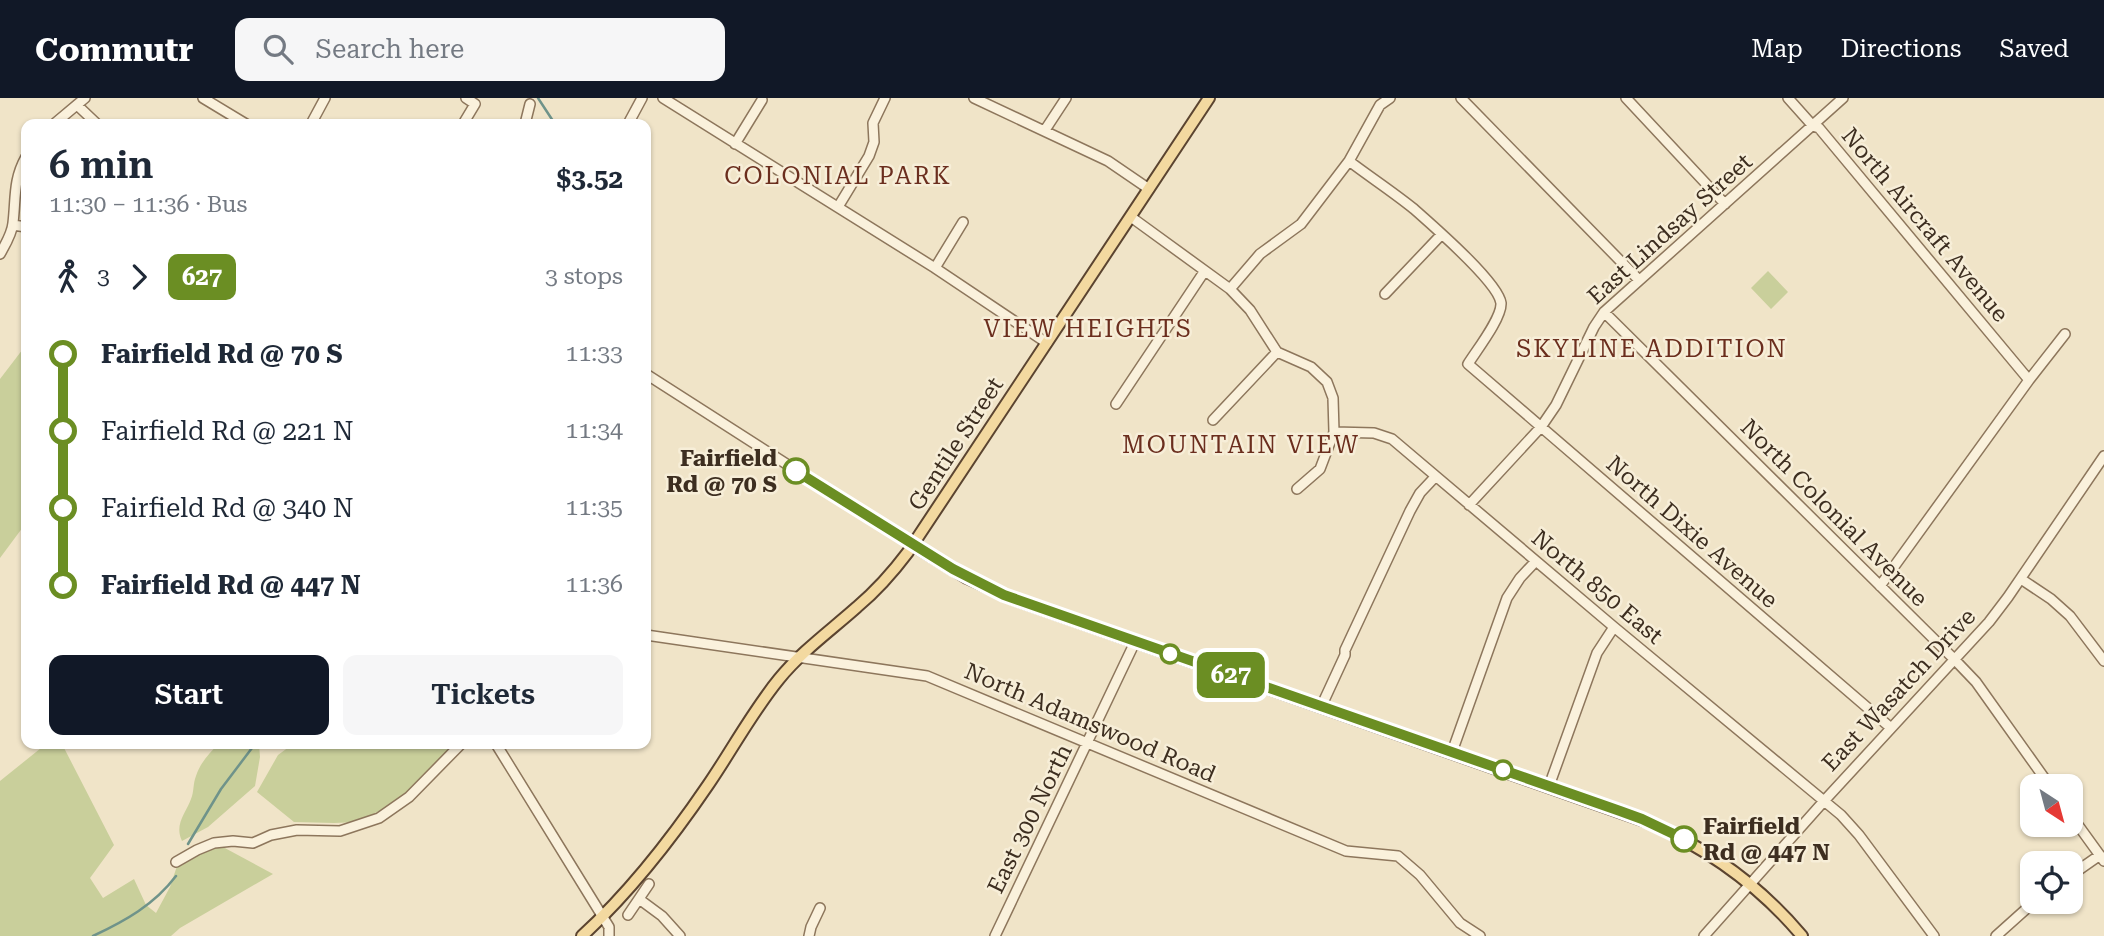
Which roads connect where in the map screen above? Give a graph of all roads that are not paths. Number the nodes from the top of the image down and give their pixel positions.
1 (203, 98) edge
2 (326, 98) edge
3 (466, 98) edge
4 (642, 98) edge
5 (663, 98) edge
6 (885, 98) edge
7 (974, 98) edge
8 (1066, 98) edge
9 (1209, 98) edge
10 (1390, 98) edge
11 (1461, 98) edge
12 (1626, 98) edge
13 (1788, 98) edge
14 (1843, 98) edge
15 (80, 100) edge
16 (762, 100) dead end
17 (530, 104) dead end
18 (59, 119) edge
19 (93, 119) edge
20 (238, 119) edge
21 (314, 119) edge
22 (466, 119) edge
23 (526, 119) edge
24 (631, 119) edge
25 (1813, 126) junction
26 (1045, 130) junction
27 (735, 144) junction
28 (1349, 160) junction
29 (21, 166) edge
30 (1149, 189) junction
31 (1725, 204) junction
32 (838, 208) junction
33 (1130, 217) junction
34 (963, 222) dead end
35 (13, 225) junction
36 (21, 226) edge
37 (1441, 235) junction
38 (0, 254) edge
39 (935, 268) junction
40 (1204, 272) junction
41 (1639, 280) junction
42 (1230, 289) junction
43 (1385, 294) dead end
44 (1604, 312) junction
45 (2065, 334) dead end
46 (1048, 343) junction
47 (1277, 352) junction
48 (651, 377) edge
49 (2029, 380) junction
50 (1115, 404) dead end
51 (1213, 420) dead end
52 (1541, 427) junction
53 (1334, 432) junction
54 (2104, 456) edge
55 (1435, 477) junction
56 (1297, 489) dead end
57 (1469, 505) junction
58 (913, 545) junction
59 (1536, 561) junction
60 (2021, 579) junction
61 (1880, 586) junction
62 (1614, 627) junction
63 (651, 636) edge
64 (1135, 642) junction
65 (799, 656) junction
66 (1954, 659) junction
67 (2104, 661) edge
68 (1321, 707) junction
69 (1891, 728) junction
70 (1088, 743) junction
71 (456, 749) edge
72 (499, 749) edge
73 (1452, 752) junction
74 (2041, 774) edge
75 (1549, 786) junction
76 (1824, 801) junction
77 (2083, 832) edge
78 (2102, 858) edge
79 (176, 862) dead end
80 (2083, 869) edge
81 (649, 884) dead end
82 (1749, 884) junction
83 (639, 899) junction
84 (820, 908) dead end
85 (2021, 914) edge
86 (628, 915) dead end
87 (602, 916) junction
88 (582, 936) edge
89 (609, 936) edge
90 (680, 936) edge
91 (809, 936) edge
92 (995, 936) edge
93 (1480, 936) edge
94 (1704, 936) edge
95 (1802, 936) edge
96 (1934, 936) edge
97 (1996, 936) edge

1 - 20 street
2 - 21 street
3 - 22 street
4 - 24 street
5 - 27 street
6 - 32 street
7 - 26 street
8 - 26 street
9 - 30 main road, Gentile Street
10 - 28 street
11 - 41 street
12 - 31 street
13 - 25 street, North Aircraft Avenue
14 - 25 street, East Lindsay Street
15 - 18 street
15 - 19 street
16 - 27 street
17 - 23 street
25 - 31 street, East Lindsay Street
25 - 49 street, North Aircraft Avenue
26 - 30 street
27 - 32 street
28 - 37 street
28 - 42 street
29 - 35 street
30 - 33 main road, Gentile Street
31 - 41 street, East Lindsay Street
32 - 39 street
33 - 40 street
33 - 46 main road, Gentile Street
34 - 39 street
35 - 36 street
35 - 38 street
37 - 43 street
37 - 52 street, North Dixie Avenue
39 - 46 street
40 - 42 street
40 - 50 street
41 - 44 street, East Lindsay Street
42 - 47 street
44 - 52 street, East Lindsay Street
44 - 61 street, North Colonial Avenue
45 - 49 street
46 - 58 main road, Gentile Street
47 - 51 street
47 - 53 street
48 - 58 street
49 - 61 street
52 - 57 street, East Lindsay Street
52 - 69 street, North Dixie Avenue
53 - 55 street, North 850 East
53 - 56 street
54 - 60 street, East Wasatch Drive
55 - 57 street, North 850 East
55 - 68 street
57 - 59 street, North 850 East
58 - 64 main road
58 - 65 main road, Gentile Street
59 - 62 street, North 850 East
59 - 73 street
60 - 66 street, East Wasatch Drive
60 - 67 street
61 - 66 street, North Colonial Avenue
62 - 75 street
62 - 76 street, North 850 East
63 - 65 street, North Adamswood Road
64 - 68 main road
64 - 70 street, East 300 North
65 - 70 street, North Adamswood Road
65 - 87 main road, Gentile Street
66 - 69 street, East Wasatch Drive
66 - 74 street, North Colonial Avenue
68 - 73 main road
69 - 76 street, East Wasatch Drive
70 - 92 street, East 300 North
70 - 93 street, North Adamswood Road
71 - 79 street
72 - 87 street
73 - 75 main road
75 - 82 main road
76 - 82 street, East Wasatch Drive
76 - 96 street, North 850 East
77 - 78 street
78 - 80 street
81 - 83 street
82 - 94 street, East Wasatch Drive
82 - 95 main road
83 - 86 street
83 - 90 street
84 - 91 street
85 - 97 street
87 - 88 main road, Gentile Street
87 - 89 street

